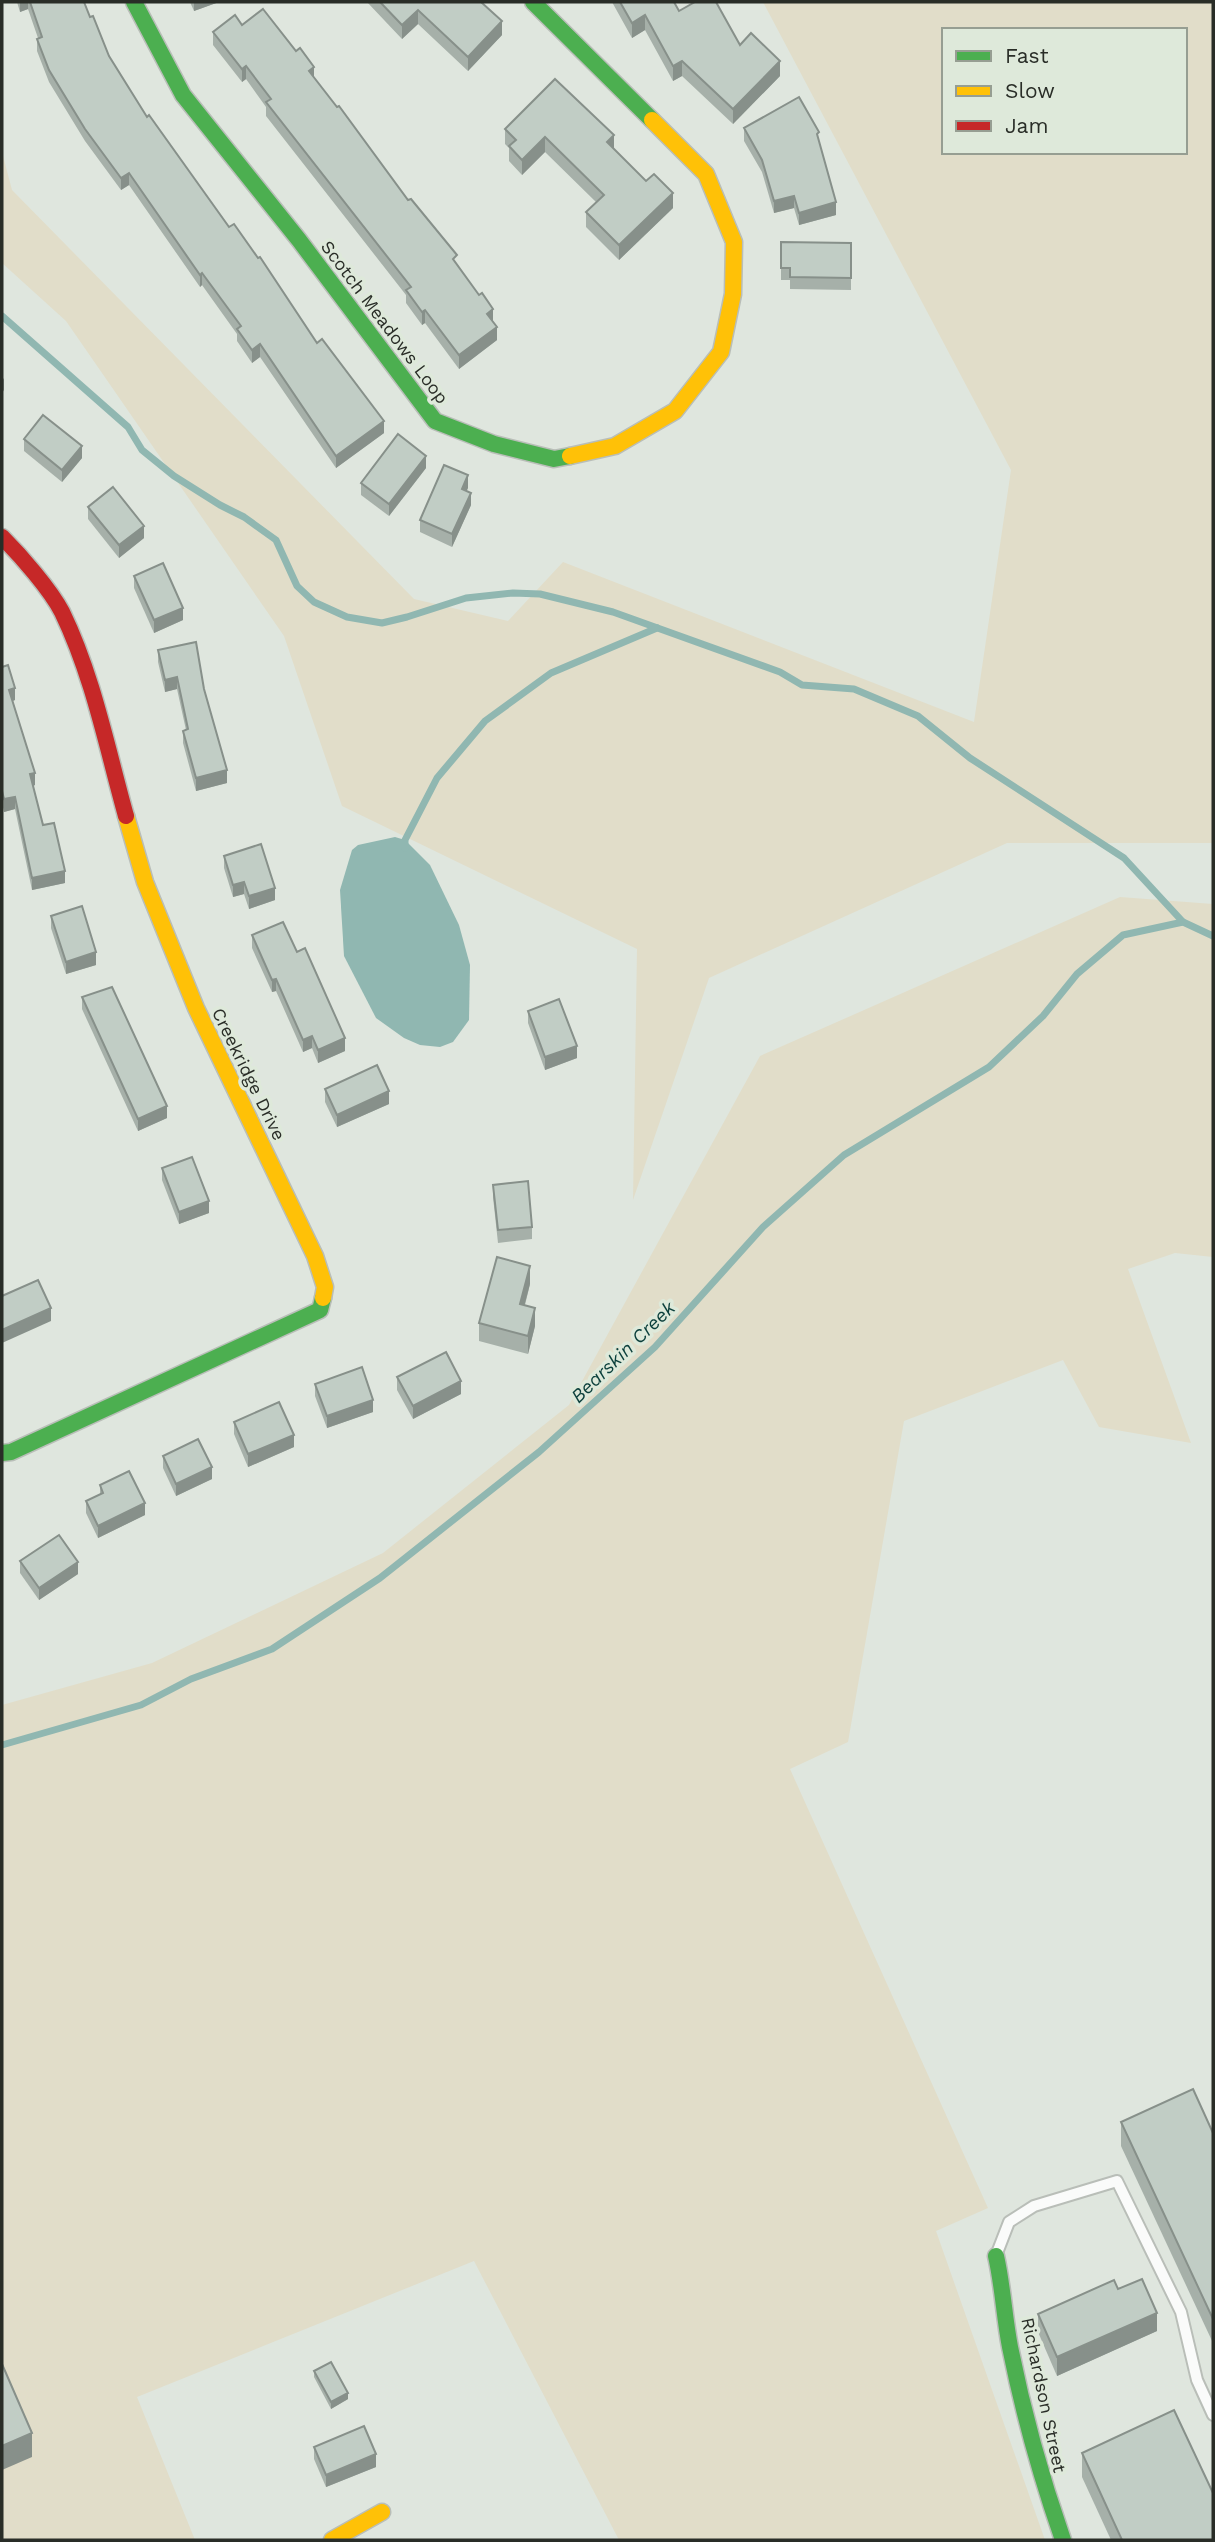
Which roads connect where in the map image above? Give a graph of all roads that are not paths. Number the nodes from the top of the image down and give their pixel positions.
1 (134, 2) edge
2 (533, 2) edge
3 (2, 537) edge
4 (2, 1453) edge
5 (996, 2256) joint
6 (1213, 2414) edge
7 (382, 2512) dead end
8 (332, 2540) edge
9 (1063, 2540) edge

1 - 2 street, Scotch Meadows Loop
3 - 4 street, Creekridge Drive
5 - 6 lane
5 - 9 street, Richardson Street
7 - 8 street

